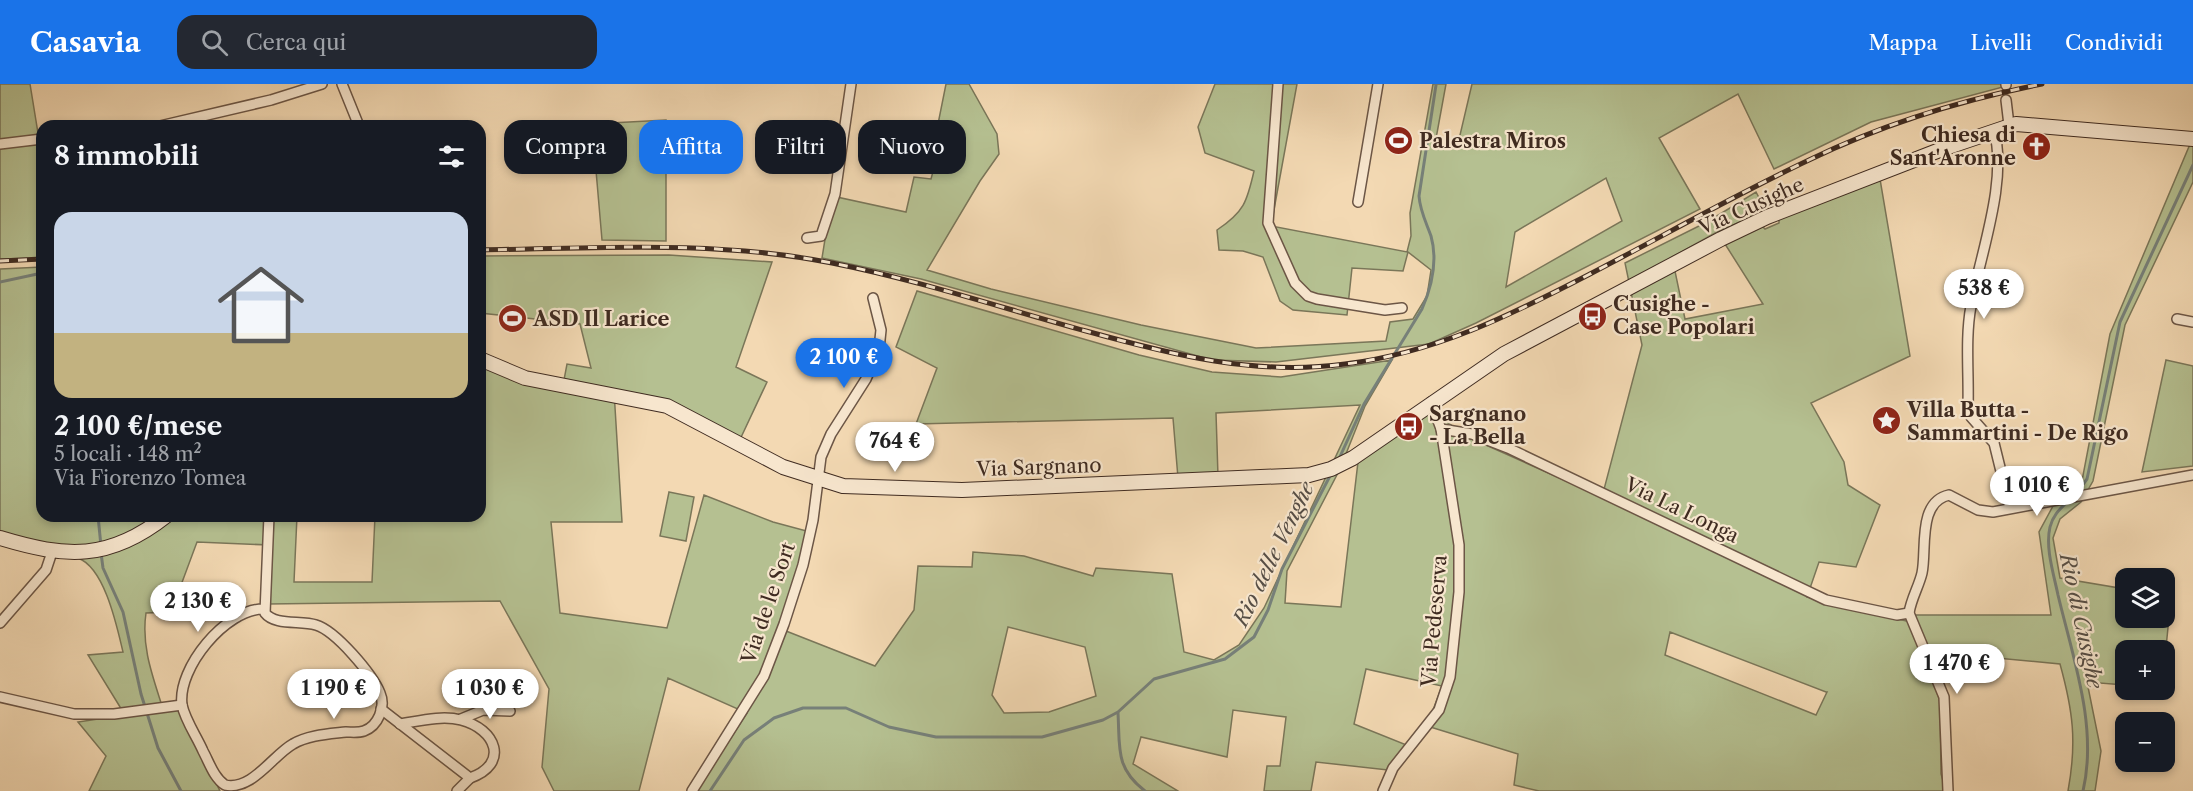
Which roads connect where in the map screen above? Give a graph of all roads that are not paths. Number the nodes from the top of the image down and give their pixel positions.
1 (322, 84) edge
2 (342, 84) edge
3 (851, 84) edge
4 (1278, 84) edge
5 (1378, 84) edge
6 (2006, 100) dead end
7 (186, 120) edge
8 (357, 120) edge
9 (2009, 126) junction
10 (1994, 130) junction
11 (2193, 139) edge
12 (36, 140) edge
13 (0, 144) edge
14 (1358, 202) dead end
15 (807, 238) dead end
16 (873, 298) dead end
17 (1402, 308) dead end
18 (2177, 319) dead end
19 (2193, 322) edge
20 (486, 362) edge
21 (1431, 402) junction
22 (1440, 429) junction
23 (1366, 449) joint
24 (2193, 476) edge
25 (817, 479) junction
26 (2010, 508) junction
27 (157, 522) edge
28 (268, 522) edge
29 (0, 538) edge
30 (52, 552) junction
31 (263, 609) junction
32 (1909, 612) junction
33 (0, 623) edge
34 (0, 697) edge
35 (182, 705) junction
36 (381, 709) junction
37 (510, 711) dead end
38 (461, 719) junction
39 (400, 724) junction
40 (470, 778) junction
41 (225, 788) edge
42 (457, 791) edge
43 (692, 791) edge
44 (1383, 791) edge
45 (1948, 791) edge

1 - 7 street
2 - 8 street
3 - 15 street
4 - 17 street
5 - 14 street
6 - 9 street
9 - 10 street, Via Cusighe
9 - 11 street, Via Cusighe
10 - 21 street, Via Cusighe
10 - 26 street
12 - 13 street
16 - 25 street, Via de le Sort
18 - 19 street
20 - 25 street, Via Sargnano
21 - 22 street, Via Pedeserva
21 - 23 street, Via Cusighe
22 - 32 street, Via La Longa
22 - 44 street, Via Pedeserva
23 - 25 street, Via Sargnano
24 - 26 street
25 - 43 street, Via de le Sort
26 - 32 street
27 - 30 street
28 - 31 street
29 - 30 street
30 - 33 street
31 - 35 street
31 - 36 street
32 - 45 street
34 - 35 street
35 - 41 street
36 - 39 street
36 - 41 street
37 - 38 street
38 - 39 street
38 - 40 street
39 - 40 street
40 - 42 street

